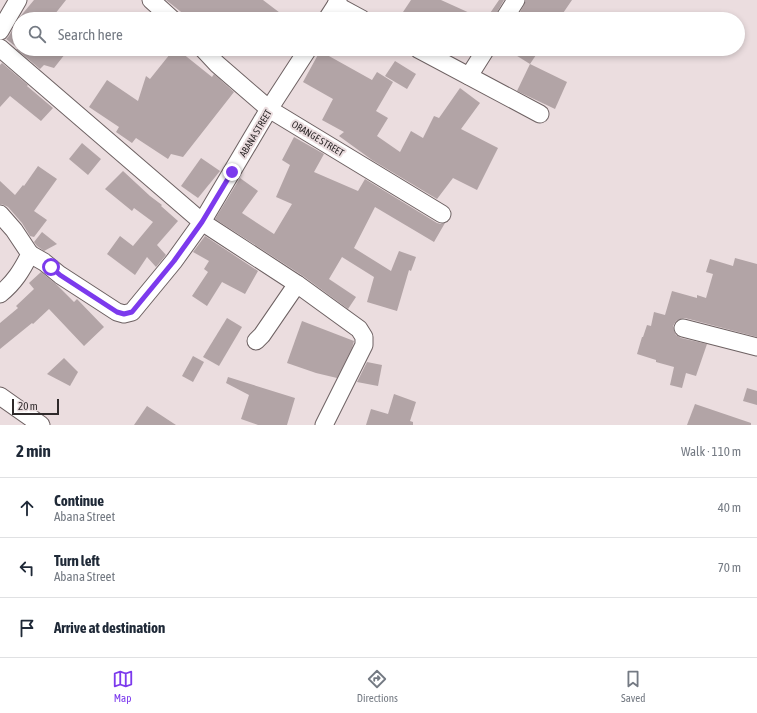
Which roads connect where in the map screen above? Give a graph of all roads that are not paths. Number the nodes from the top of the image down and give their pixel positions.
1 (18, 0) edge
2 (151, 0) edge
3 (516, 0) edge
4 (334, 8) edge
5 (164, 12) edge
6 (344, 12) edge
7 (508, 12) edge
8 (0, 31) edge
9 (0, 48) edge
10 (210, 56) edge
11 (303, 56) edge
12 (431, 56) edge
13 (482, 56) edge
14 (469, 76) junction
15 (269, 109) junction
16 (540, 114) dead end
17 (0, 214) edge
18 (442, 214) dead end
19 (202, 222) junction
20 (30, 254) junction
21 (296, 284) junction
22 (0, 294) edge
23 (683, 328) dead end
24 (256, 340) dead end
25 (757, 347) edge
26 (0, 396) edge
27 (41, 425) edge
28 (324, 425) edge

1 - 8 street
2 - 5 street
3 - 7 street
4 - 6 street
9 - 19 street
10 - 15 street, ORANGE STREET
11 - 15 street, ABANA STREET
12 - 14 street
13 - 14 street
14 - 16 street
15 - 18 street, ORANGE STREET
15 - 19 street, ABANA STREET
17 - 20 street
19 - 20 street, ABANA STREET
19 - 21 street
20 - 22 street
21 - 24 street
21 - 28 street
23 - 25 street
26 - 27 street

